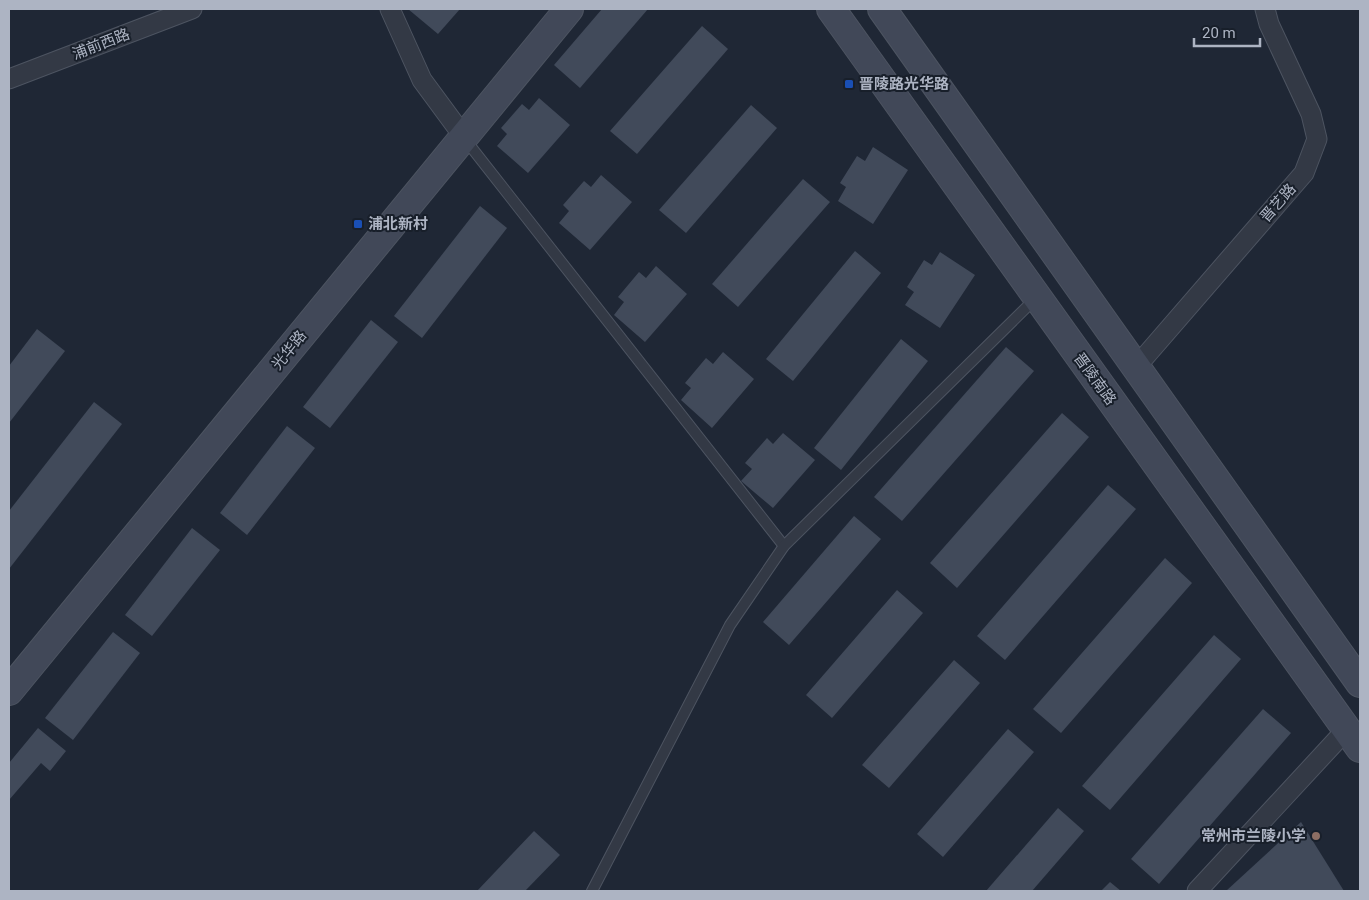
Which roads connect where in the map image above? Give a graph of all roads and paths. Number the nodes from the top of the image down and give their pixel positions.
1 (192, 9) edge
2 (390, 9) edge
3 (569, 9) edge
4 (831, 9) edge
5 (882, 9) edge
6 (1266, 9) edge
7 (9, 78) edge
8 (464, 137) junction
9 (1037, 297) junction
10 (1136, 367) junction
11 (784, 546) junction
12 (1360, 683) edge
13 (9, 691) edge
14 (1353, 739) edge
15 (592, 891) edge
16 (1197, 891) edge

1 - 7 street, 浦前西路
2 - 8 street
3 - 8 main road, 光华路
4 - 9 main road, 晋陵南路
5 - 10 main road
6 - 10 street, 晋艺路
8 - 11 lane
8 - 13 main road, 光华路
9 - 11 lane
9 - 14 main road, 晋陵南路
10 - 12 main road
11 - 15 lane
14 - 16 street

